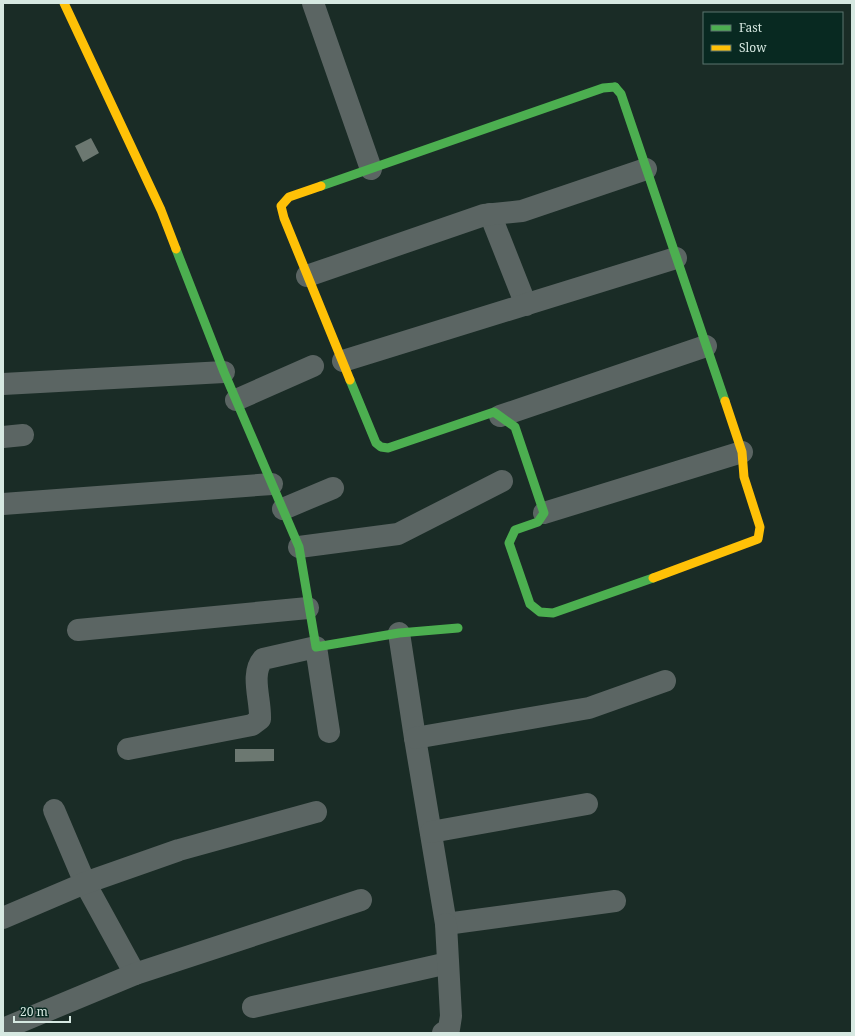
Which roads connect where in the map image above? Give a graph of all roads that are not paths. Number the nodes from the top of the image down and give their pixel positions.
1 (64, 3) edge
2 (313, 3) edge
3 (371, 169) junction
4 (646, 169) junction
5 (490, 214) junction
6 (676, 258) junction
7 (307, 276) junction
8 (526, 305) junction
9 (706, 346) junction
10 (343, 362) junction
11 (313, 366) dead end
12 (224, 372) junction
13 (3, 384) edge
14 (236, 400) junction
15 (500, 416) junction
16 (742, 452) junction
17 (502, 481) dead end
18 (272, 484) junction
19 (333, 488) dead end
20 (3, 504) edge
21 (282, 509) junction
22 (544, 513) junction
23 (298, 547) junction
24 (308, 608) junction
25 (458, 628) dead end
26 (78, 630) dead end
27 (400, 633) junction
28 (316, 647) junction
29 (665, 681) dead end
30 (329, 732) dead end
31 (415, 738) junction
32 (128, 749) dead end
33 (587, 804) dead end
34 (54, 810) dead end
35 (316, 812) dead end
36 (431, 832) junction
37 (85, 883) junction
38 (361, 900) dead end
39 (615, 901) dead end
40 (3, 918) edge
41 (446, 924) junction
42 (448, 963) junction
43 (135, 974) junction
44 (253, 1006) dead end
45 (3, 1029) edge
46 (444, 1033) edge

1 - 12 street
2 - 3 street
3 - 4 street
3 - 7 street
4 - 5 street
4 - 6 street
5 - 7 street
5 - 8 street
6 - 8 street
6 - 9 street
7 - 10 street
8 - 10 street
9 - 15 street
9 - 16 street
10 - 15 street
11 - 14 street
12 - 13 street
12 - 14 street
14 - 18 street
15 - 22 street
16 - 22 street
16 - 22 street
17 - 23 street
18 - 20 street
18 - 21 street
19 - 21 street
21 - 23 street
23 - 24 street
24 - 26 street
24 - 28 street
25 - 27 street
27 - 28 street
27 - 31 street
28 - 30 street
28 - 32 street
29 - 31 street
31 - 36 street
33 - 36 street
34 - 37 street
35 - 37 street
36 - 41 street
37 - 40 street
37 - 43 street
38 - 43 street
39 - 41 street
41 - 42 street
42 - 44 street
42 - 46 street
43 - 45 street

